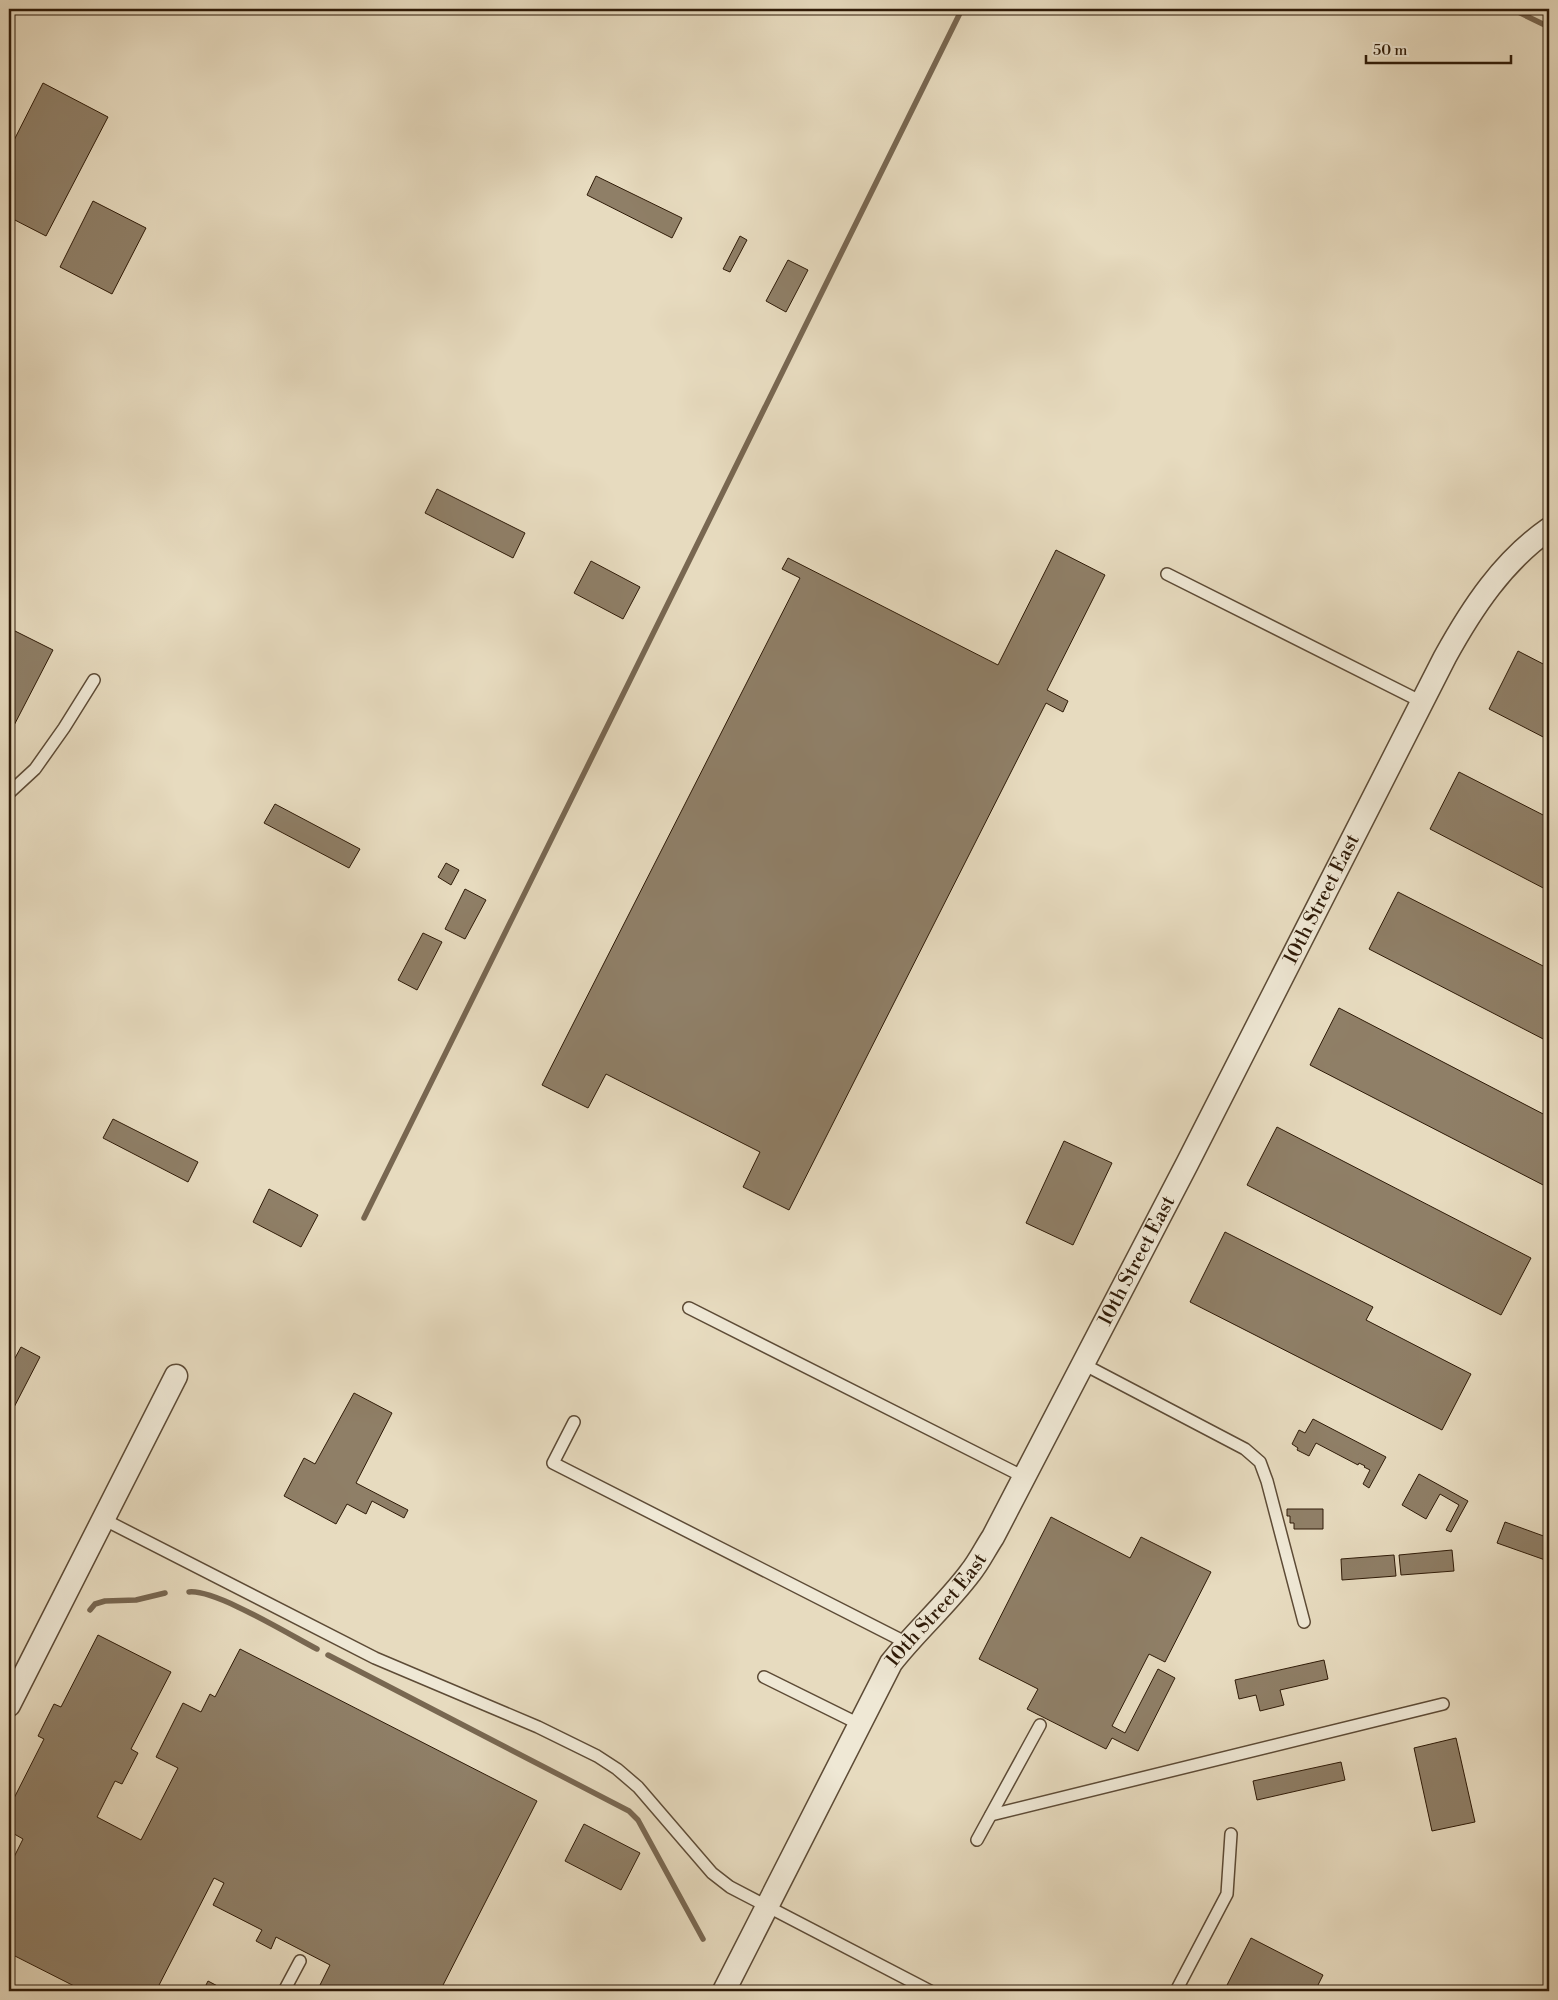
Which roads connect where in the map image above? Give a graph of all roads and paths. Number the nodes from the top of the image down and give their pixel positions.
1 (1549, 529) edge
2 (1167, 574) dead end
3 (94, 680) dead end
4 (1422, 702) junction
5 (9, 793) edge
6 (689, 1308) dead end
7 (1083, 1364) junction
8 (176, 1376) dead end
9 (574, 1422) dead end
10 (1024, 1477) junction
11 (104, 1519) junction
12 (1304, 1622) dead end
13 (907, 1643) junction
14 (764, 1678) dead end
15 (1443, 1704) dead end
16 (9, 1705) edge
17 (859, 1724) junction
18 (1040, 1725) dead end
19 (991, 1815) junction
20 (1231, 1834) dead end
21 (977, 1840) dead end
22 (767, 1906) junction
23 (300, 1961) dead end
24 (284, 1991) edge
25 (724, 1991) edge
26 (930, 1991) edge
27 (1176, 1991) edge

1 - 4 street, 10th Street East
2 - 4 lane
3 - 5 lane
4 - 7 street, 10th Street East
6 - 10 lane
7 - 10 street, 10th Street East
7 - 12 lane
8 - 11 street
9 - 13 lane
10 - 13 street, 10th Street East
11 - 16 street
11 - 22 lane
13 - 17 street, 10th Street East
14 - 17 lane
15 - 19 lane
17 - 22 street, 10th Street East
18 - 19 lane
19 - 21 lane
20 - 27 lane
22 - 25 street, 10th Street East
22 - 26 lane
23 - 24 lane

